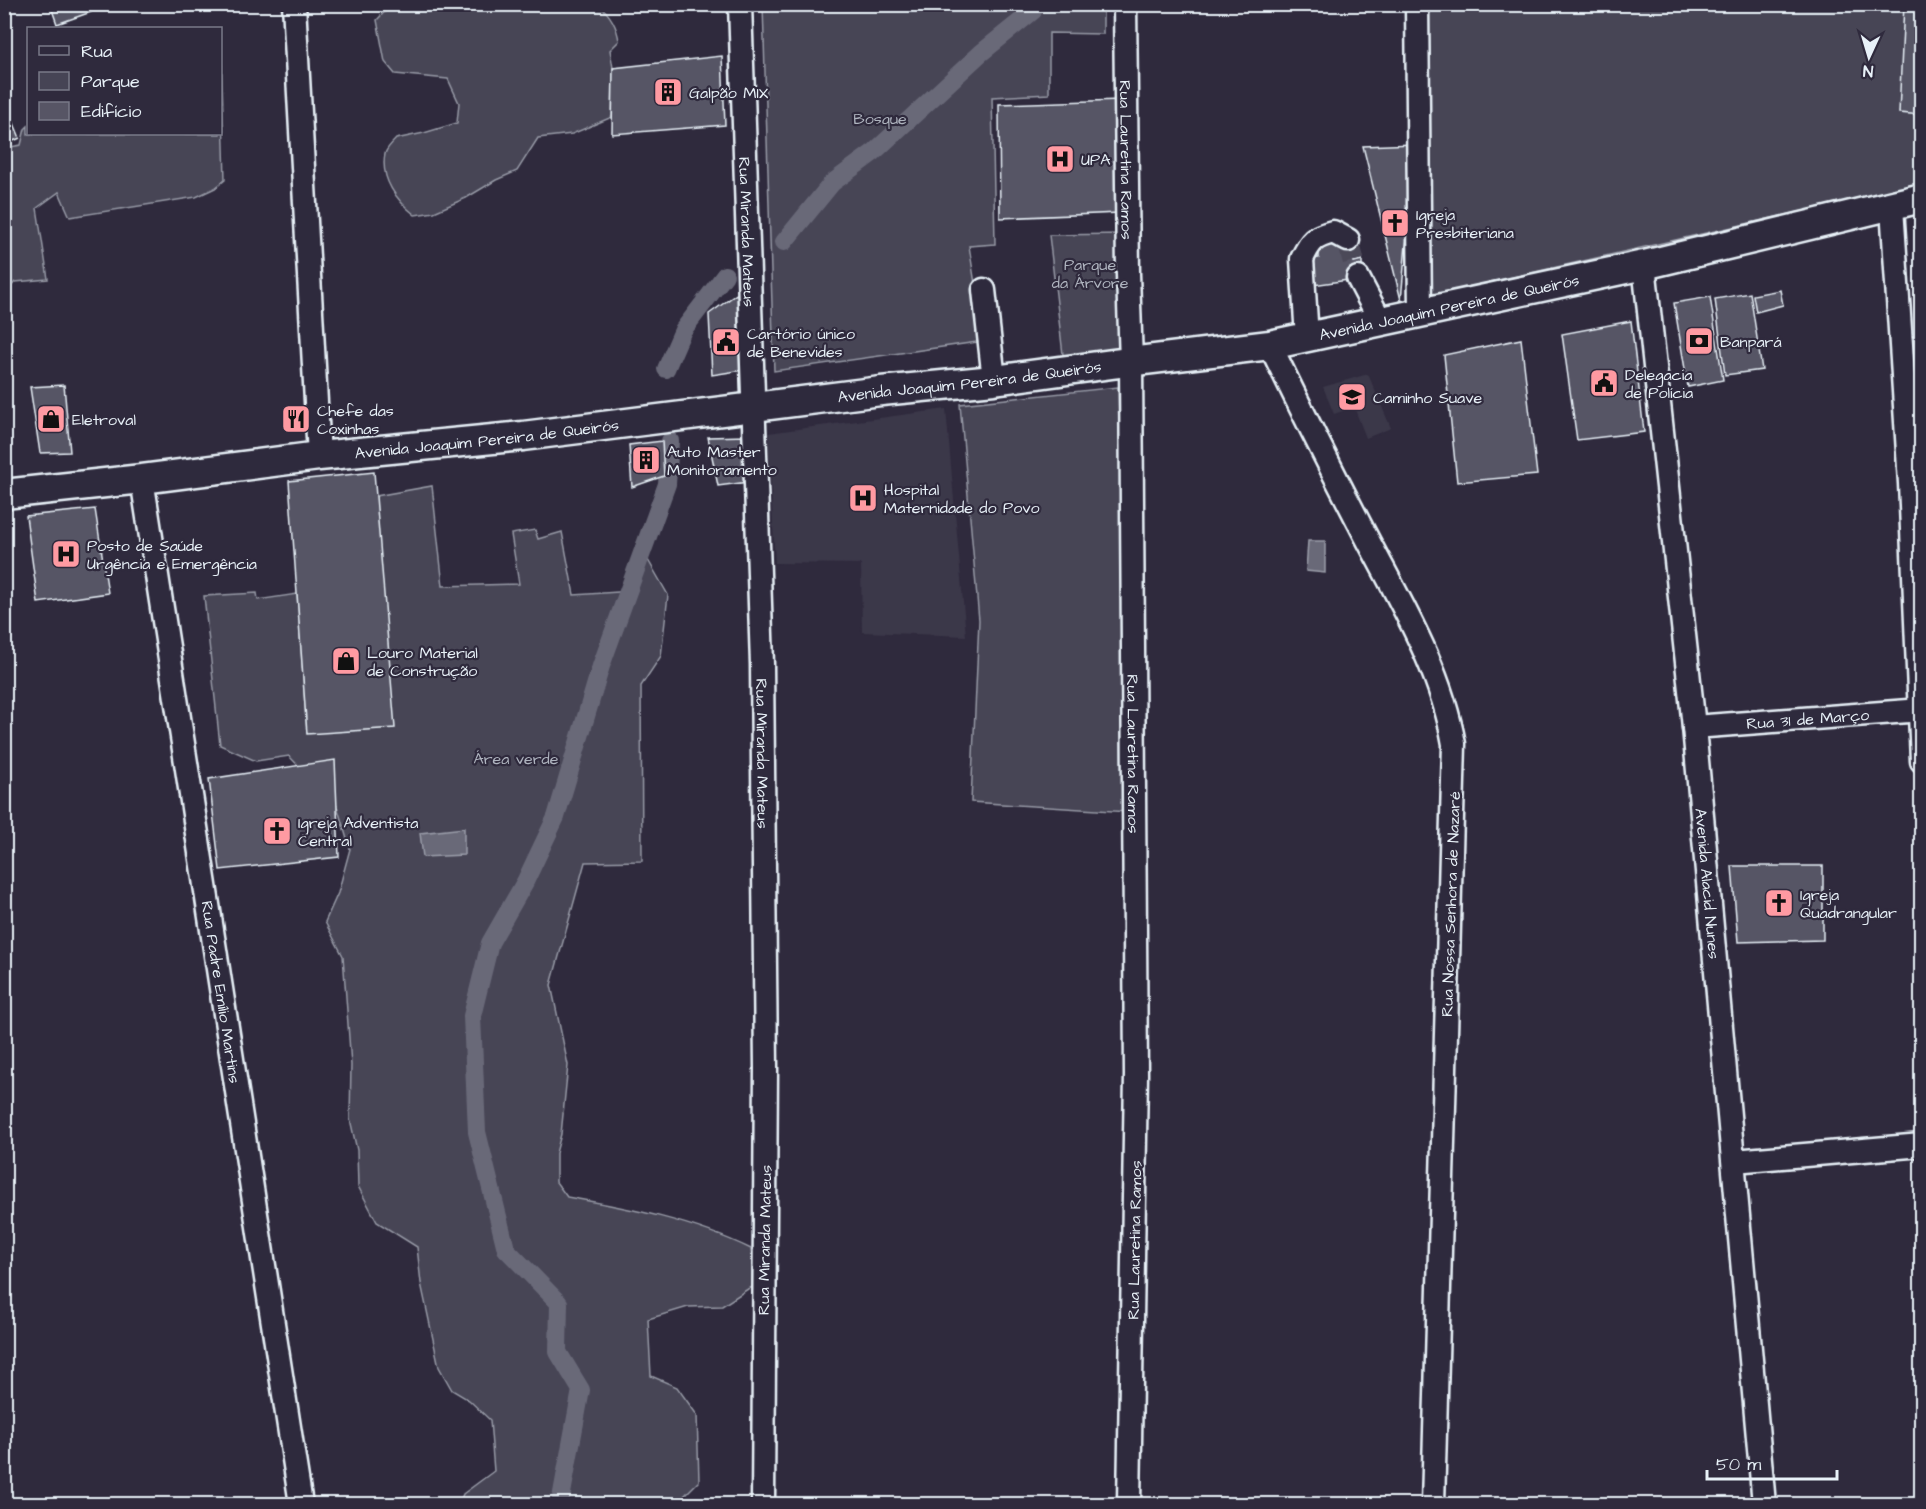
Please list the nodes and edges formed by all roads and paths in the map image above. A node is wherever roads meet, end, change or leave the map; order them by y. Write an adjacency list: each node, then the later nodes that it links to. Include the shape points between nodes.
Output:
1 (294, 4): 18 (street)
2 (740, 4): 17 (street, Rua Miranda Mateus)
3 (1125, 4): 15 (street, Rua Lauretina Ramos)
4 (1417, 4): 11 (street)
5 (1922, 198): 6 (main road, Avenida Joaquim Pereira de Queirós)
6 (1892, 207): 8 (main road, Avenida Joaquim Pereira de Queirós); 21 (street)
7 (1348, 240): 13 (street, via 1333,232 1317,236 1302,259)
8 (1644, 265): 11 (main road, Avenida Joaquim Pereira de Queirós); 22 (street, Avenida Alacid Nunes)
9 (1358, 278): 12 (street)
10 (984, 290): 16 (street)
11 (1420, 314): 12 (main road, Avenida Joaquim Pereira de Queirós)
12 (1381, 322): 13 (main road, Avenida Joaquim Pereira de Queirós)
13 (1307, 338): 14 (main road, Avenida Joaquim Pereira de Queirós)
14 (1270, 345): 15 (main road, Avenida Joaquim Pereira de Queirós); 29 (street, Rua Nossa Senhora de Nazaré, via 1428,655 1450,719 1454,744)
15 (1131, 363): 16 (main road, Avenida Joaquim Pereira de Queirós); 28 (street, Rua Lauretina Ramos, via 1136,1075)
16 (994, 380): 17 (main road, Avenida Joaquim Pereira de Queirós)
17 (754, 406): 18 (main road, Avenida Joaquim Pereira de Queirós); 27 (street, Rua Miranda Mateus, via 762,664 766,1068)
18 (319, 456): 19 (main road, Avenida Joaquim Pereira de Queirós)
19 (142, 480): 20 (main road, Avenida Joaquim Pereira de Queirós); 26 (street, Rua Padre Emílio Martins)
20 (4, 494)
21 (1920, 710): 22 (street, Rua 31 de Março); 23 (street)
22 (1694, 727): 25 (street, Avenida Alacid Nunes)
23 (1922, 761)
24 (1922, 1145): 25 (street)
25 (1734, 1161): 30 (street, Avenida Alacid Nunes)
26 (301, 1504)
27 (763, 1504)
28 (1130, 1504)
29 (1433, 1504)
30 (1764, 1504)

